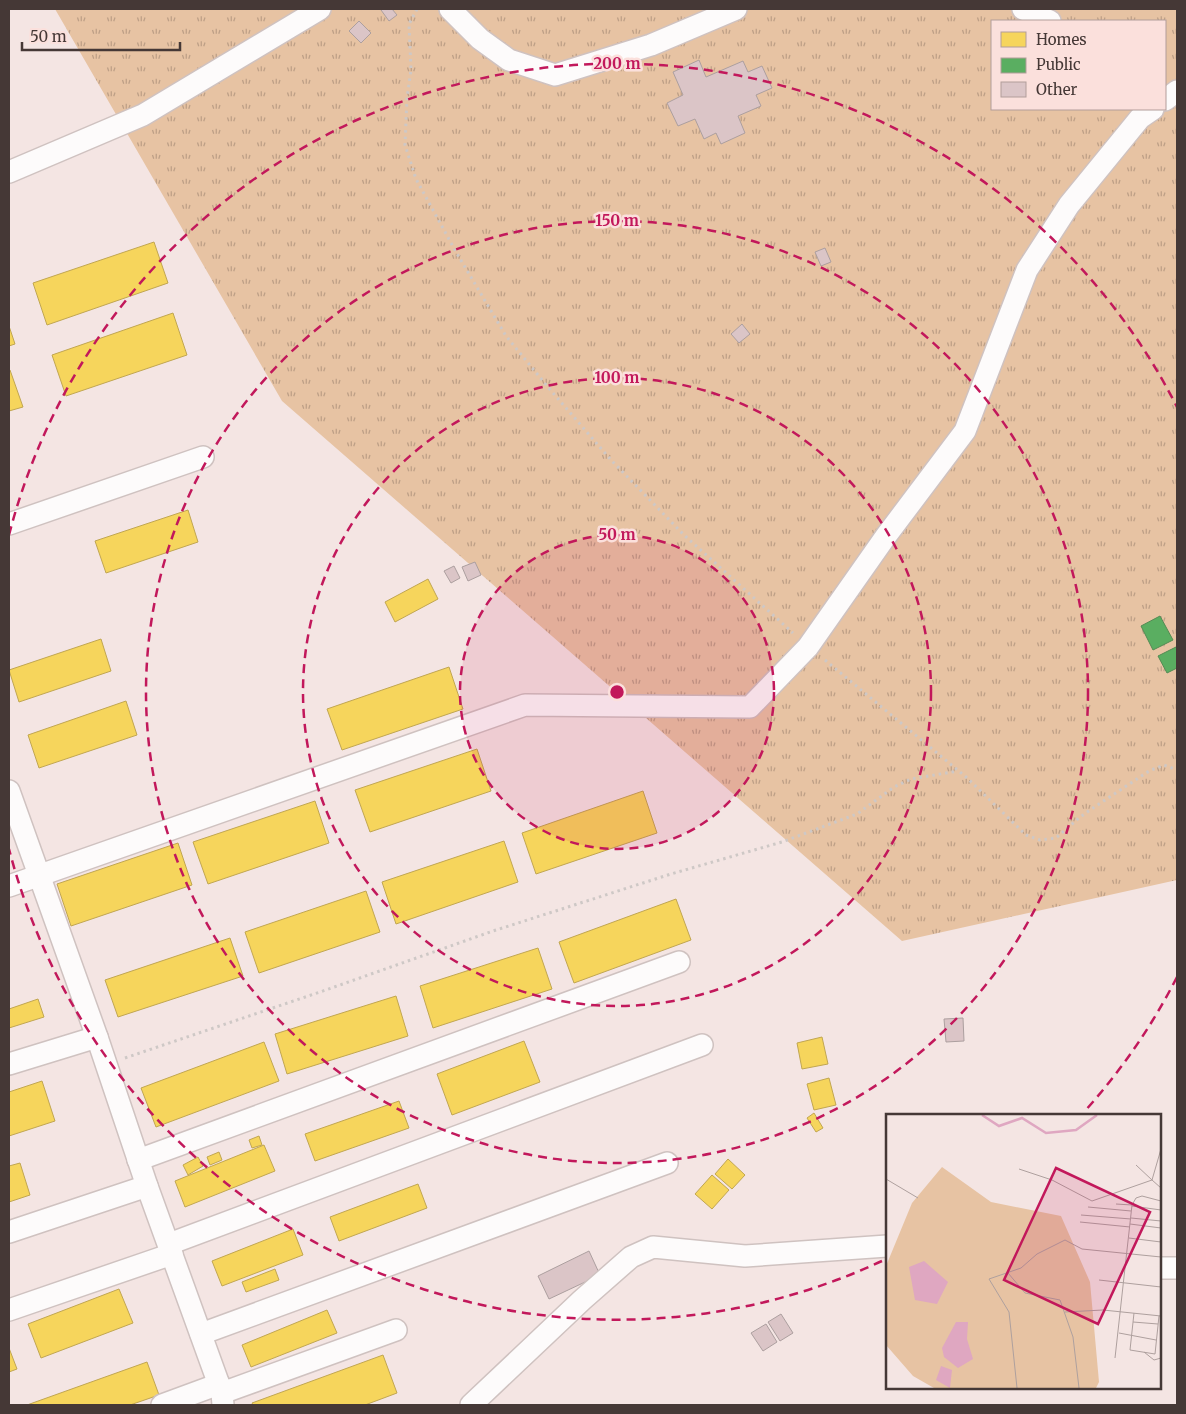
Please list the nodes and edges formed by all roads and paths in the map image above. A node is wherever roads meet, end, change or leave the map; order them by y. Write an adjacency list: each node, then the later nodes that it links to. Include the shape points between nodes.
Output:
1 (320, 9): 11 (street, via 143,115)
2 (417, 9): 14 (path, via 409,24 411,70 405,145 416,179 506,336 611,460 684,535)
3 (450, 9): 4 (street, via 480,39 509,60 555,75 651,45)
4 (736, 9)
5 (1023, 9): 6 (street)
6 (1048, 20)
7 (1166, 80): 8 (street)
8 (1177, 89): 9 (street)
9 (1166, 99)
10 (1152, 110): 14 (street, via 1140,118 1069,205 1027,270 965,431)
11 (9, 172)
12 (203, 457): 13 (street)
13 (9, 524)
14 (808, 647): 16 (path); 18 (street, via 750,707 525,705)
15 (1177, 770): 16 (path, via 1164,765 1149,771 1080,817 1056,838 1040,840 1026,835)
16 (959, 771): 24 (path, via 912,779 894,787 857,814 782,842 493,931)
17 (9, 791): 18 (street)
18 (40, 875): 19 (street); 21 (street)
19 (9, 886)
20 (679, 962): 25 (street)
21 (97, 1037): 23 (street); 24 (street)
22 (702, 1045): 30 (street)
23 (9, 1064)
24 (106, 1064): 25 (street)
25 (138, 1160): 27 (street)
26 (667, 1162): 35 (street)
27 (148, 1186): 28 (street); 30 (street)
28 (9, 1232)
29 (886, 1246): 38 (street, via 745,1256 653,1247 631,1257)
30 (170, 1249): 33 (street); 35 (street)
31 (1161, 1268): 32 (street)
32 (1177, 1268)
33 (9, 1310)
34 (396, 1330): 36 (street)
35 (201, 1334): 36 (street)
36 (222, 1394): 37 (street)
37 (162, 1405)
38 (472, 1405)

